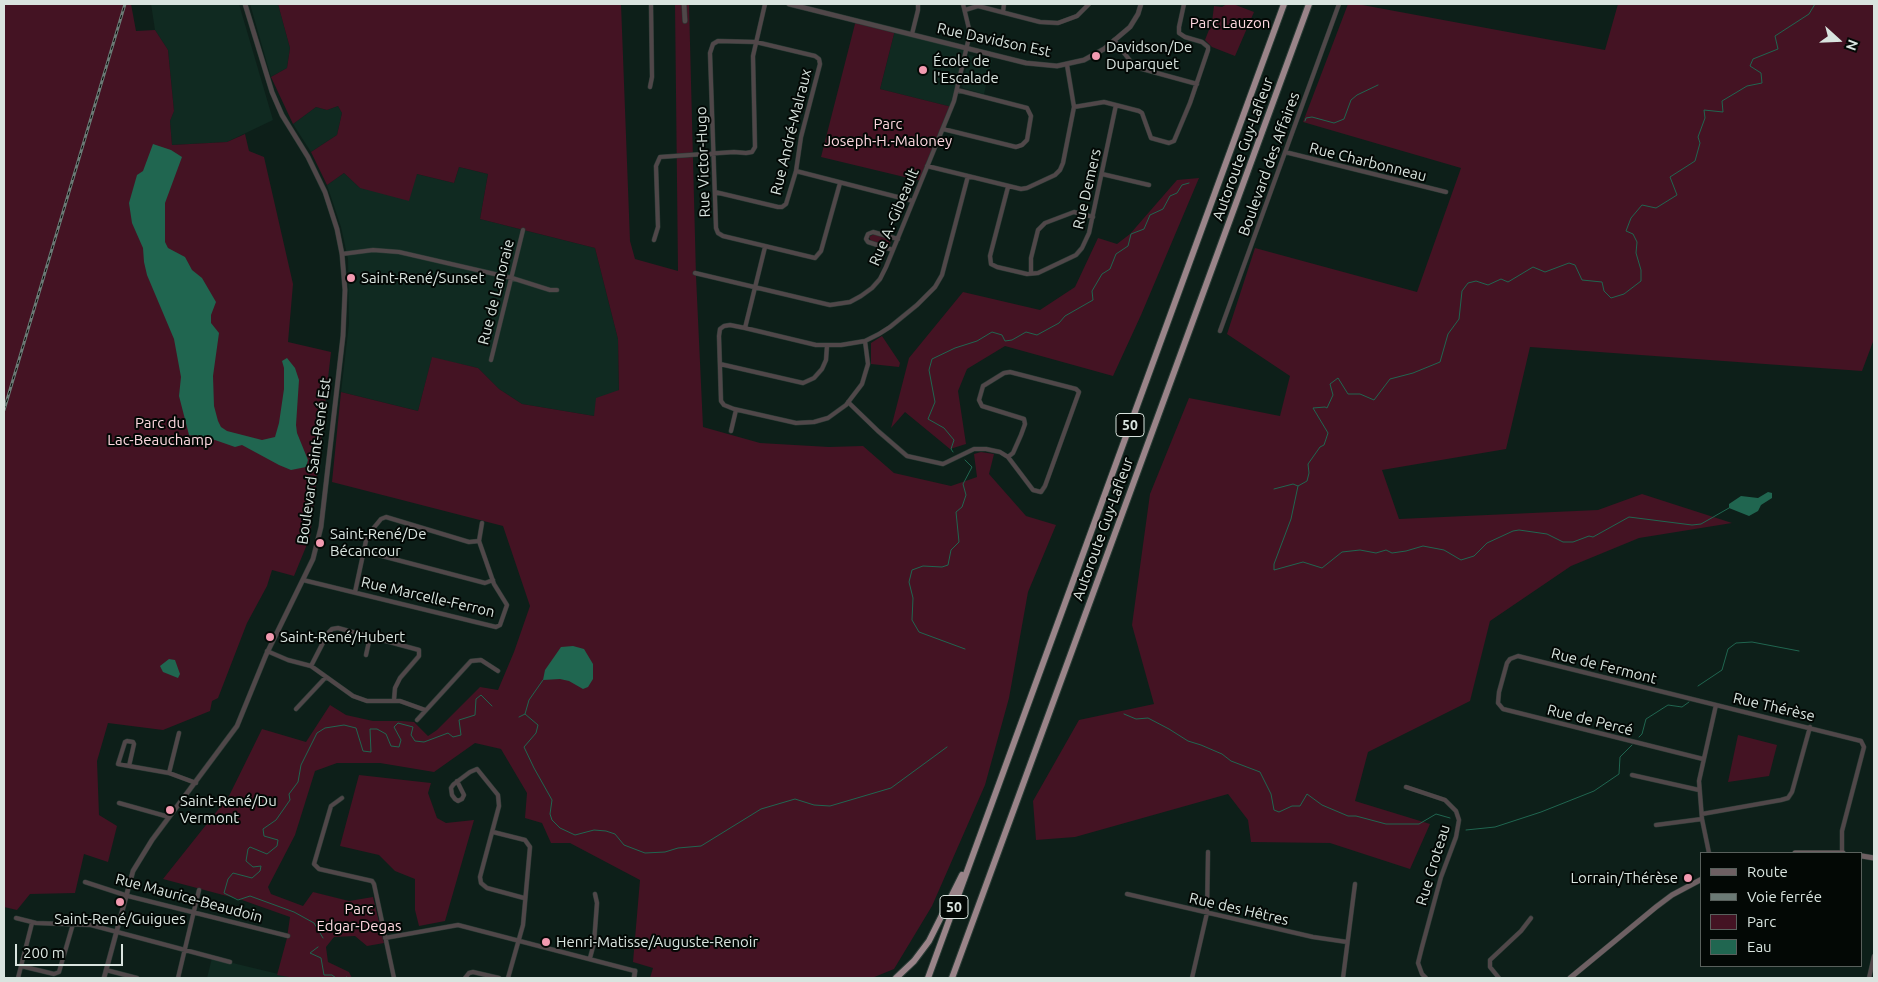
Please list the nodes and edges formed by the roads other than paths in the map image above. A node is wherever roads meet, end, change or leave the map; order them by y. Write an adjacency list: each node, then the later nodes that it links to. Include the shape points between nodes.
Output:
1 (245, 4): 47 (street, Boulevard Saint-René Est, via 272,92 325,192)
2 (650, 4): 24 (street)
3 (684, 4): 17 (street)
4 (765, 4): 20 (street)
5 (789, 4): 18 (street, Rue Davidson Est)
6 (918, 4): 18 (street)
7 (963, 4): 15 (street, Rue A.-Gibeault)
8 (1004, 4): 16 (street)
9 (1089, 4): 16 (street, via 1077,16 1058,23)
10 (1141, 4): 19 (street, Rue Davidson Est, via 1134,22)
11 (1184, 4): 23 (street, via 1179,32 1202,42 1208,50)
12 (1284, 4): 97 (highway, Autoroute Guy-Lafleur / 50)
13 (1311, 4): 138 (highway, Autoroute Guy-Lafleur / 50)
14 (1339, 4): 29 (street, Boulevard des Affaires)
15 (965, 10): 16 (street, via 978,6); 21 (street, Rue A.-Gibeault, via 970,30)
16 (1002, 12)
17 (684, 21)
18 (912, 34): 21 (street, Rue Davidson Est)
19 (1114, 40): 22 (street, Rue Davidson Est, via 1094,55); 23 (street, via 1135,67)
20 (756, 42): 30 (street, via 753,60 755,147 749,153); 30 (street, Rue Victor-Hugo, via 718,41 711,46); 32 (street, Rue André-Malraux, via 814,56 820,62)
21 (967, 48): 22 (street, Rue Davidson Est, via 1034,64); 25 (street, Rue A.-Gibeault)
22 (1067, 65): 27 (street)
23 (1197, 84): 26 (street, via 1174,141 1169,143 1151,138 1139,110)
24 (650, 87)
25 (957, 90): 28 (street, Rue A.-Gibeault); 28 (street, via 1027,108 1031,116 1027,140 1016,147)
26 (1116, 105): 27 (street, via 1101,102); 33 (street, Rue Demers)
27 (1074, 107): 37 (street, via 1063,164 1058,173 1027,188)
28 (943, 129): 31 (street, Rue A.-Gibeault)
29 (1285, 152): 39 (street, Rue Charbonneau); 54 (street, Boulevard des Affaires)
30 (714, 153): 38 (street, Rue Victor-Hugo); 44 (street, via 663,155 657,159 658,227)
31 (927, 166): 34 (street); 40 (street, Rue A.-Gibeault)
32 (796, 171): 35 (street); 38 (street, Rue André-Malraux, via 789,200 782,207)
33 (1102, 174): 36 (street); 41 (street, Rue Demers)
34 (968, 176): 37 (street); 55 (street, via 944,270 937,284 896,322)
35 (840, 183): 40 (street); 45 (street, Rue Victor-Hugo, via 819,256 811,258)
36 (1149, 185)
37 (1008, 187): 49 (street, via 990,261 997,267)
38 (715, 192): 45 (street, Rue Victor-Hugo, via 719,234)
39 (1446, 192)
40 (913, 201): 43 (street, Rue A.-Gibeault)
41 (1093, 217): 49 (street, Rue Demers, via 1086,241 1076,254); 49 (street, via 1074,212 1045,223 1038,230 1031,258)
42 (523, 230): 50 (street, Rue de Lanoraie)
43 (898, 239): 46 (street, Rue A.-Gibeault); 46 (street, via 873,232 868,234 868,242)
44 (654, 240)
45 (765, 247): 51 (street)
46 (893, 250): 51 (street, Rue A.-Gibeault, via 876,283 850,302 824,304)
47 (342, 254): 50 (street, via 373,250 399,252); 66 (street, Boulevard Saint-René Est, via 345,290 343,336 324,510 317,546)
48 (695, 273): 51 (street, Rue A.-Gibeault)
49 (1032, 274)
50 (512, 278): 52 (street); 57 (street, Rue de Lanoraie)
51 (755, 288): 53 (street)
52 (557, 290)
53 (745, 328): 56 (street); 58 (street, via 726,325 720,329)
54 (1220, 331)
55 (865, 341): 56 (street); 59 (street, via 867,372)
56 (827, 346): 58 (street, via 822,370 803,383)
57 (491, 360)
58 (720, 364): 60 (street, via 721,401)
59 (848, 402): 60 (street, via 828,418 806,424); 62 (street, via 907,456 943,464 974,449 986,449)
60 (736, 410): 61 (street)
61 (731, 431)
62 (1008, 457): 62 (street, via 1033,490 1042,492 1079,392 1010,372 983,386 979,400 982,406 1024,419 1021,436)
63 (482, 523): 64 (street, Rue Marcelle-Ferron)
64 (479, 541): 65 (street, via 469,542 386,517 367,536); 67 (street, Rue Marcelle-Ferron)
65 (363, 551): 67 (street, via 485,583); 68 (street)
66 (303, 580): 68 (street, Rue Marcelle-Ferron); 70 (street, Boulevard Saint-René Est)
67 (493, 580): 68 (street, Rue Marcelle-Ferron, via 507,605 500,625 496,627)
68 (355, 592)
69 (370, 637): 71 (street); 72 (street, via 332,629); 76 (street, via 420,652 400,678)
70 (267, 652): 72 (street); 88 (street, Boulevard Saint-René Est, via 237,726)
71 (366, 655)
72 (311, 666): 74 (street)
73 (498, 671): 79 (street, via 481,660 471,661)
74 (326, 676): 76 (street, via 353,696 367,701); 78 (street)
75 (1502, 681): 77 (street, Rue de Fermont, via 1507,663 1518,656); 83 (street, Rue de Percé, via 1498,703 1503,709)
76 (394, 700): 79 (street)
77 (1716, 705): 81 (street, Rue Thérèse); 83 (street, Rue Thérèse)
78 (296, 709)
79 (425, 710): 80 (street)
80 (416, 720)
81 (1810, 727): 94 (street, via 1788,798); 100 (street, Rue Thérèse, via 1858,739 1864,747 1842,831)
82 (179, 733): 85 (street)
83 (1703, 759): 90 (street, Rue Thérèse)
84 (129, 766): 84 (street, via 118,764 127,741 134,744); 85 (street)
85 (169, 773): 88 (street)
86 (1632, 775): 90 (street)
87 (457, 781): 87 (street, via 451,788 458,801 464,795); 96 (street, via 477,769 498,795)
88 (196, 783): 93 (street, Boulevard Saint-René Est)
89 (1406, 788): 141 (street, Rue Croteau, via 1445,800 1456,811 1458,820 1456,837 1441,877 1418,963)
90 (1699, 790): 94 (street, Rue Thérèse)
91 (342, 798): 117 (street, via 331,806 314,864 319,869 372,881)
92 (119, 803): 93 (street)
93 (169, 817): 105 (street, Boulevard Saint-René Est, via 133,870)
94 (1702, 817): 95 (street); 99 (street, Rue Thérèse)
95 (1656, 825)
96 (493, 832): 108 (street, via 522,839 529,844); 108 (street, via 481,883 487,888)
97 (980, 835): 136 (highway, via 931,938); 137 (highway, Autoroute Guy-Lafleur / 50)
98 (1208, 852): 110 (street)
99 (1709, 852)
100 (1842, 852)
101 (1700, 880): 143 (main road, via 1656,907)
102 (85, 882): 105 (street, Rue Maurice-Beaudoin)
103 (1354, 884): 119 (street)
104 (199, 890): 109 (street)
105 (126, 894): 109 (street, Rue Maurice-Beaudoin); 115 (street, Boulevard Saint-René Est)
106 (595, 894): 122 (street, via 594,943)
107 (1127, 894): 110 (street, Rue des Hêtres)
108 (524, 898): 118 (street)
109 (194, 913): 116 (street, Rue Maurice-Beaudoin); 120 (street)
110 (1207, 913): 119 (street, Rue des Hêtres); 139 (street)
111 (16, 918): 113 (street)
112 (1531, 918): 142 (street, via 1522,931 1490,960 1490,967)
113 (32, 923): 114 (street); 124 (street)
114 (73, 924): 115 (street); 124 (street, via 59,972 54,974)
115 (116, 932): 120 (street); 125 (street, Boulevard Saint-René Est)
116 (288, 936)
117 (385, 938): 118 (street, via 458,925); 131 (street)
118 (519, 940): 122 (street); 134 (street)
119 (1348, 942): 140 (street)
120 (184, 950): 123 (street); 130 (street)
121 (1874, 956): 144 (street)
122 (590, 958): 126 (street)
123 (230, 962)
124 (21, 966): 127 (street)
125 (106, 970): 128 (street, Boulevard Saint-René Est); 129 (street)
126 (635, 970): 135 (street)
127 (18, 978)
128 (104, 978)
129 (137, 978)
130 (178, 978)
131 (394, 978)
132 (465, 978): 133 (street, via 473,972)
133 (499, 978)
134 (508, 978)
135 (634, 978)
136 (896, 978)
137 (928, 978)
138 (952, 978)
139 (1192, 978)
140 (1343, 978)
141 (1426, 978)
142 (1499, 978)
143 (1570, 978)
144 (1869, 978)

